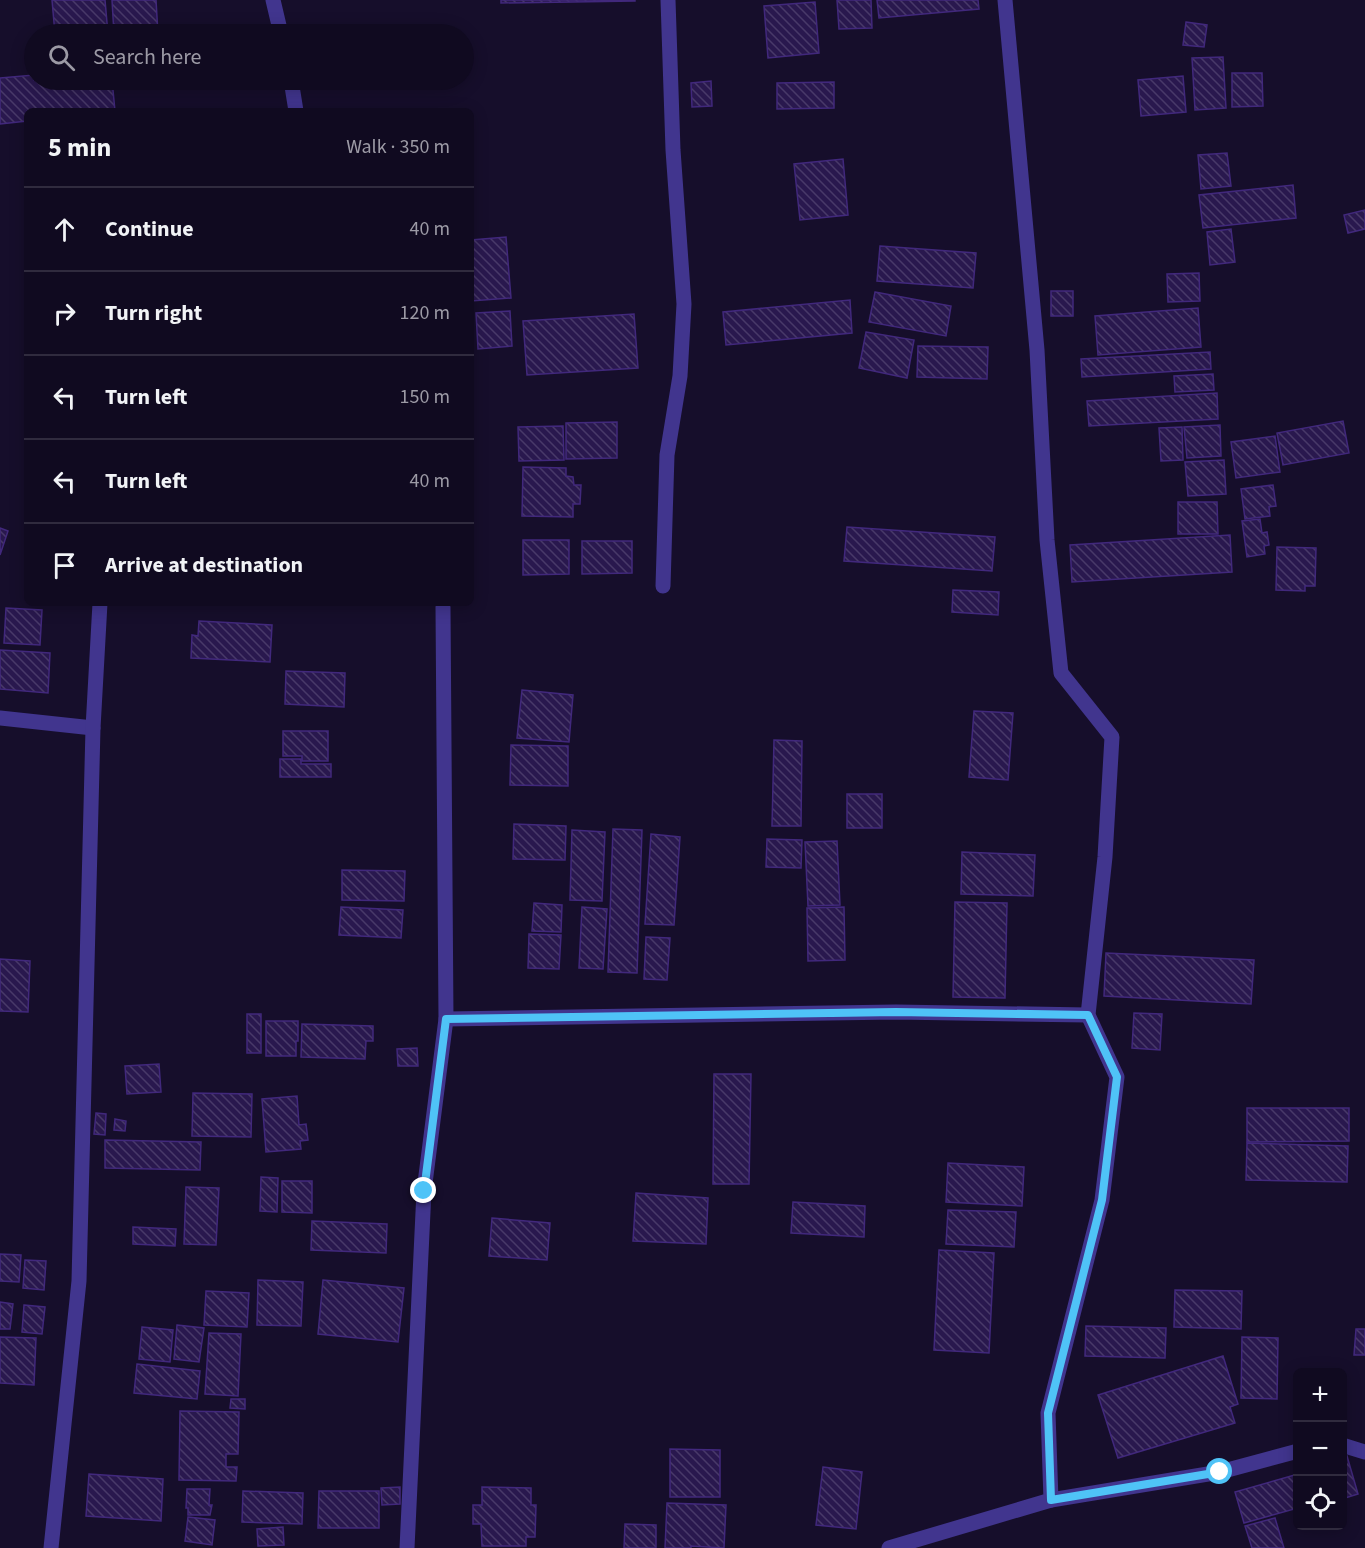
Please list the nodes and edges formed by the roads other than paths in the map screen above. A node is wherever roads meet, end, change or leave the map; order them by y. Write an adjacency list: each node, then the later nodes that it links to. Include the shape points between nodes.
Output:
1 (273, 0): 4 (street)
2 (668, 0): 7 (street, via 684,304 680,376 667,455)
3 (1005, 0): 12 (street, via 1061,673 1112,737 1105,857)
4 (279, 24)
5 (293, 90): 6 (street)
6 (296, 108)
7 (663, 586)
8 (100, 606): 11 (street)
9 (443, 607): 13 (street)
10 (0, 718): 11 (street)
11 (93, 728): 18 (street, via 79,1281)
12 (1088, 1015): 13 (street, via 896,1012); 17 (street, via 1117,1077 1102,1200 1048,1413)
13 (446, 1019): 19 (street, via 424,1191)
14 (1347, 1447): 16 (street)
15 (1293, 1452): 17 (street, via 1220,1472)
16 (1365, 1452)
17 (1051, 1500): 20 (street)
18 (51, 1548)
19 (407, 1548)
20 (889, 1548)

